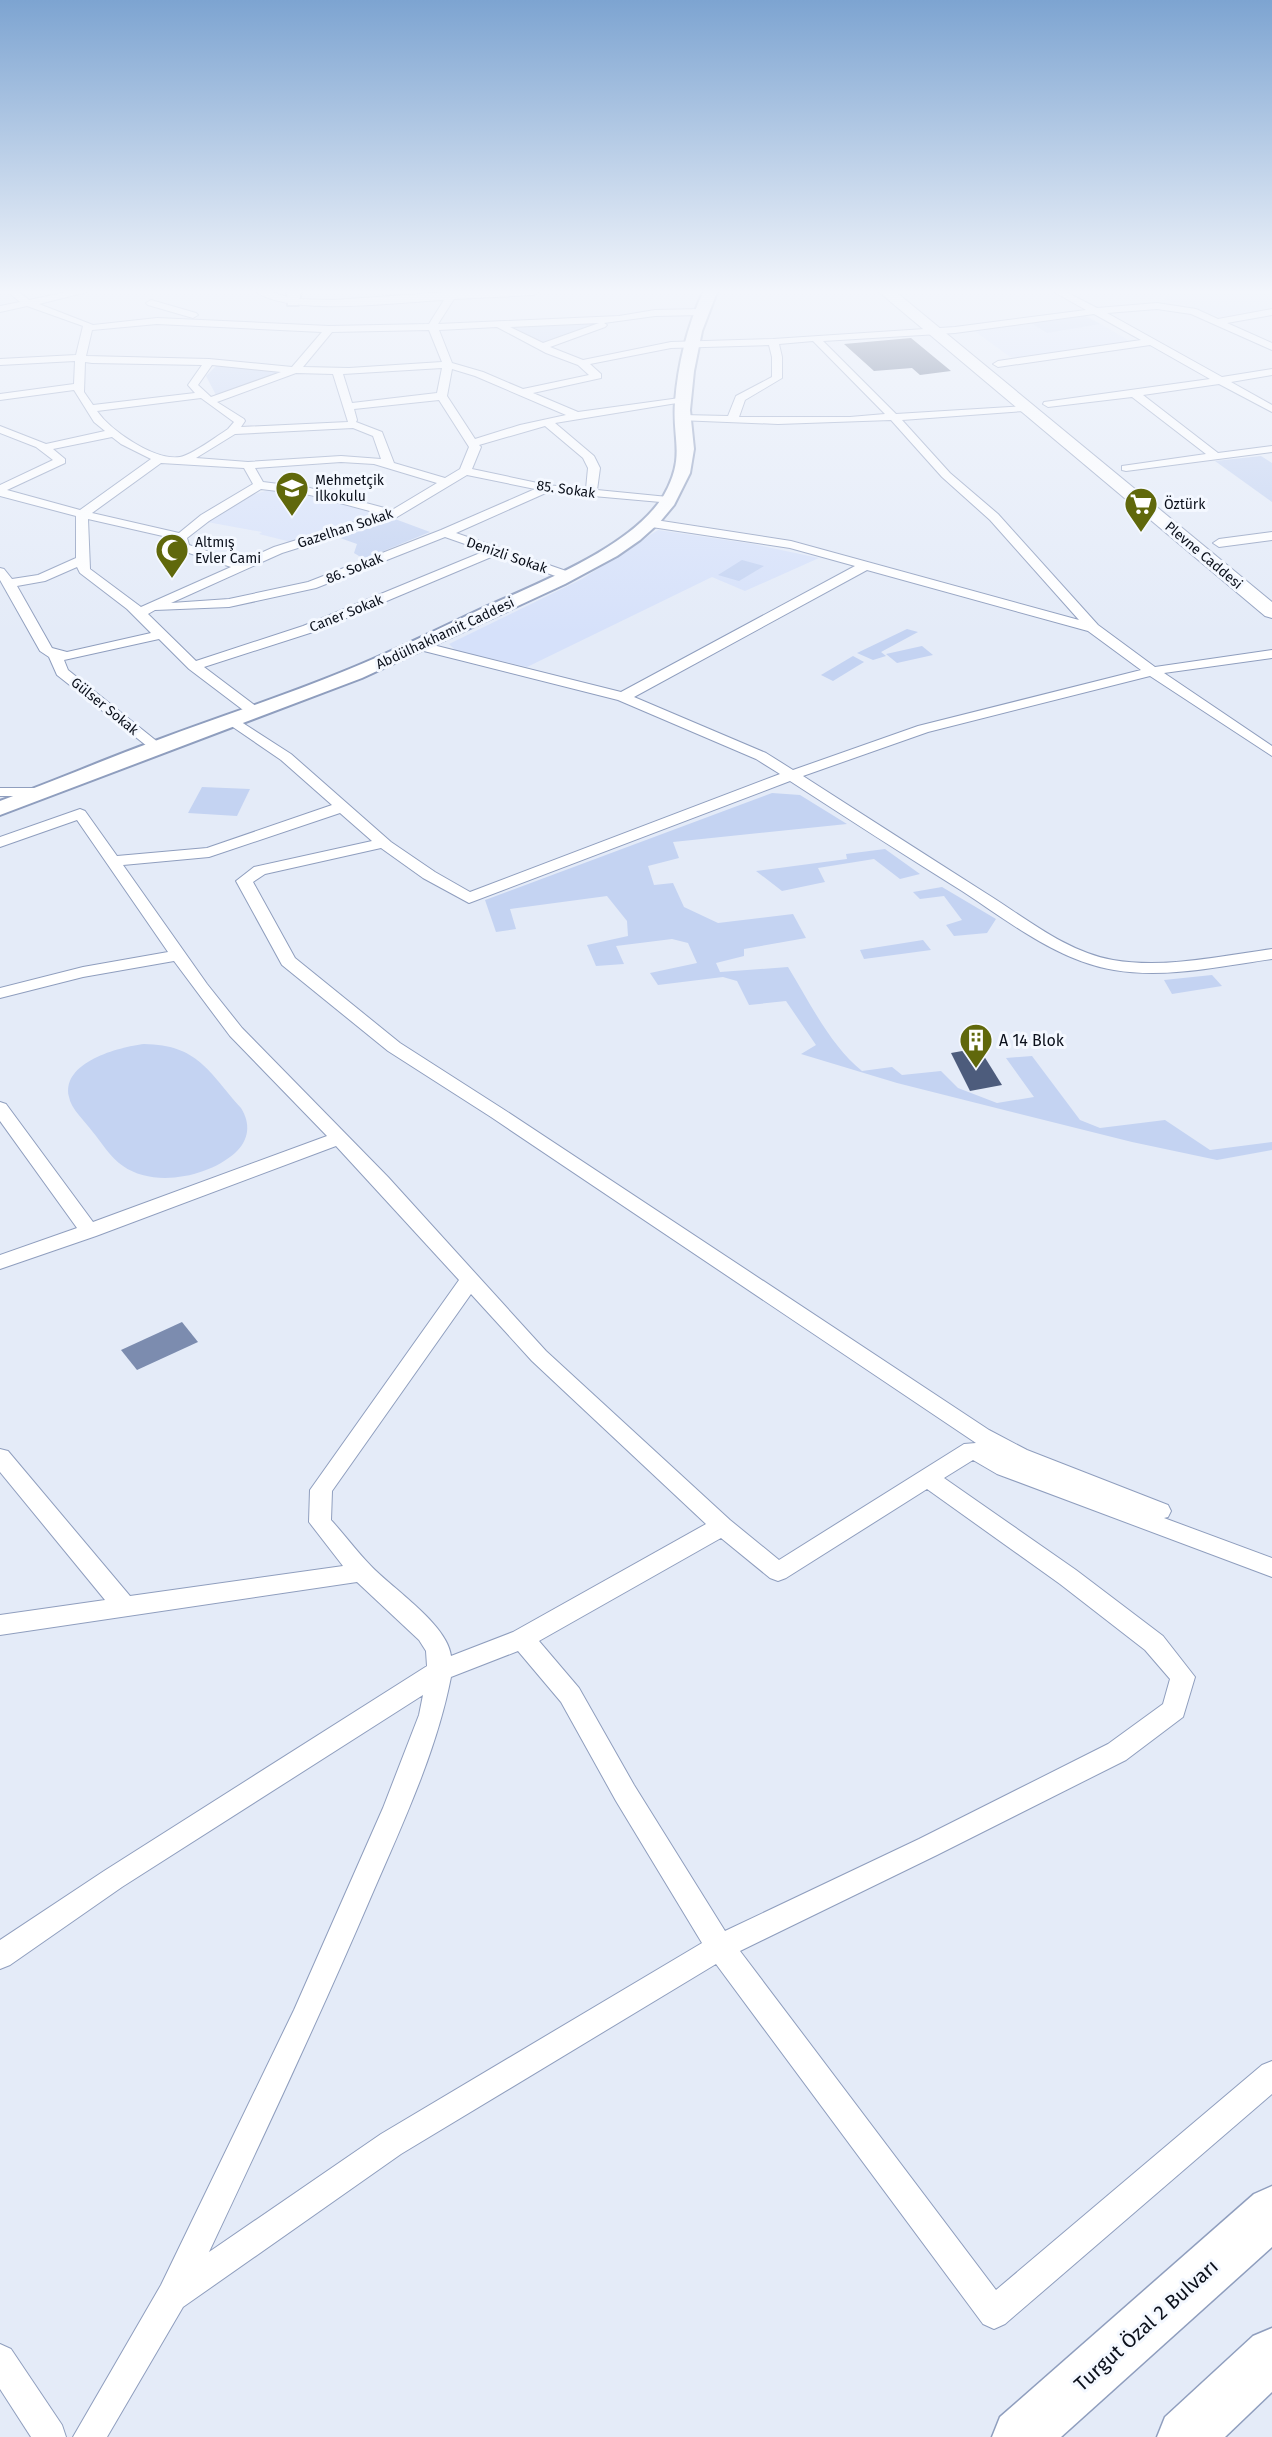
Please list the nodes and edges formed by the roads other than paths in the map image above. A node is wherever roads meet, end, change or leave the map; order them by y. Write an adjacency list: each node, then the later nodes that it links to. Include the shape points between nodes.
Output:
1 (88, 406): 15 (street)
2 (125, 406): 15 (street)
3 (217, 406): 22 (street, via 240,421)
4 (359, 406): 12 (street)
5 (448, 406): 25 (street)
6 (554, 406): 16 (street)
7 (737, 406): 18 (street)
8 (882, 406): 17 (street)
9 (1021, 406): 14 (main road, Plevne Caddesi)
10 (1050, 406): 24 (main road)
11 (1151, 406): 30 (street)
12 (348, 407): 20 (street)
13 (682, 408): 16 (street); 18 (street); 44 (main road, Abdülhakhamit Caddesi, via 686,444 683,468)
14 (1024, 408): 17 (street); 62 (main road, Plevne Caddesi)
15 (90, 409): 23 (street)
16 (578, 416): 19 (street)
17 (894, 418): 18 (street); 63 (street, via 946,475 994,517)
18 (732, 420)
19 (548, 423): 25 (street); 43 (street, via 588,456 594,468)
20 (354, 425): 22 (street); 35 (street, via 378,434)
21 (0, 429): 26 (street)
22 (232, 431): 32 (street)
23 (113, 433): 26 (street); 31 (street)
24 (1092, 440)
25 (473, 443): 37 (street, via 475,447)
26 (43, 448): 42 (street, via 61,461)
27 (1272, 449): 28 (street)
28 (1257, 452): 30 (street); 33 (street)
29 (1109, 454): 36 (main road)
30 (1217, 456): 36 (street)
31 (159, 459): 32 (street); 45 (street)
32 (185, 460): 34 (street)
33 (1272, 460)
34 (248, 465): 35 (street, via 341,459); 40 (street)
35 (389, 465): 38 (street)
36 (1126, 468): 39 (main road)
37 (465, 471): 38 (street, Gazelhan Sokak); 41 (street, 85. Sokak)
38 (446, 482): 46 (street, Gazelhan Sokak)
39 (1144, 482)
40 (259, 485): 46 (street, via 313,490); 51 (street)
41 (547, 488): 43 (street, 85. Sokak); 49 (street, 86. Sokak)
42 (0, 490): 45 (street)
43 (591, 494): 44 (street, 85. Sokak)
44 (668, 501): 47 (main road, Abdülhakhamit Caddesi)
45 (82, 514): 51 (street); 54 (street)
46 (393, 514): 57 (street, Gazelhan Sokak)
47 (649, 523): 56 (street, via 791,545); 59 (main road, Abdülhakhamit Caddesi)
48 (1204, 531): 52 (main road, Plevne Caddesi)
49 (446, 533): 53 (street, Denizli Sokak); 61 (street, 86. Sokak, via 312,585 229,603)
50 (1272, 536): 52 (street)
51 (181, 537): 57 (street, via 184,547)
52 (1219, 543): 55 (main road, Plevne Caddesi)
53 (495, 551): 59 (street, Denizli Sokak); 68 (street, Caner Sokak, via 308,629)
54 (82, 560): 60 (street, via 41,578); 61 (street, via 84,570)
55 (1240, 560)
56 (867, 565): 63 (street); 70 (street)
57 (240, 566): 61 (street, Gazelhan Sokak)
58 (0, 572): 60 (street, Gülser Sokak)
59 (568, 576): 65 (main road, Abdülhakhamit Caddesi)
60 (9, 583): 67 (street, Gülser Sokak, via 47,651)
61 (144, 611): 64 (street)
62 (1272, 612)
63 (1093, 628): 69 (street)
64 (158, 630): 67 (street, via 151,638); 68 (street)
65 (417, 645): 70 (street); 71 (main road, Abdülhakhamit Caddesi)
66 (1272, 654): 69 (street)
67 (55, 656): 73 (street, Gülser Sokak, via 62,672)
68 (195, 666): 71 (street)
69 (1152, 671): 74 (street); 75 (street, via 923,729)
70 (623, 697): 75 (street, via 761,756)
71 (256, 713): 72 (main road, Abdülhakhamit Caddesi)
72 (232, 720): 73 (main road, Abdülhakhamit Caddesi); 78 (street, via 286,757)
73 (157, 747): 77 (main road, Abdülhakhamit Caddesi)
74 (1272, 752)
75 (789, 776): 81 (street, via 469,897); 83 (street, via 1071,951 1113,965 1147,968)
76 (0, 792): 77 (street)
77 (43, 792): 79 (main road, Abdülhakhamit Caddesi)
78 (342, 807): 81 (street); 82 (street, via 209,852)
79 (0, 808)
80 (0, 842): 82 (street, via 80,814)
81 (384, 843): 94 (street, via 260,870 244,881 288,961 394,1047 989,1441 1018,1456)
82 (112, 861): 84 (street)
83 (1272, 954)
84 (179, 955): 85 (street, via 83,972); 87 (street, via 236,1032)
85 (0, 993)
86 (0, 1108): 88 (street)
87 (339, 1138): 88 (street); 90 (street)
88 (88, 1231): 89 (street)
89 (0, 1262)
90 (470, 1280): 93 (street, via 539,1356); 96 (street, via 321,1490 320,1522)
91 (0, 1456): 97 (street)
92 (927, 1478): 93 (street, via 777,1572); 95 (street, via 972,1450 1005,1468); 101 (street, via 1154,1642 1183,1677 1174,1710 1117,1752)
93 (723, 1526): 99 (street)
94 (1272, 1553)
95 (1272, 1568)
96 (362, 1572): 97 (street); 100 (street, via 427,1633 438,1649)
97 (124, 1606): 98 (street)
98 (0, 1624)
99 (522, 1639): 100 (street); 101 (street, via 570,1695)
100 (440, 1671): 102 (street, via 113,1879); 105 (street, via 431,1715 396,1808 304,2019)
101 (720, 1947): 103 (street, via 994,2313); 105 (street, via 391,2144)
102 (0, 1956)
103 (1272, 2075)
104 (1272, 2212): 110 (highway, Turgut Özal 2 Bulvarı)
105 (172, 2296): 109 (street)
106 (1272, 2355): 111 (highway)
107 (0, 2360): 108 (street)
108 (50, 2437)
109 (89, 2437)
110 (1020, 2437)
111 (1185, 2437)

